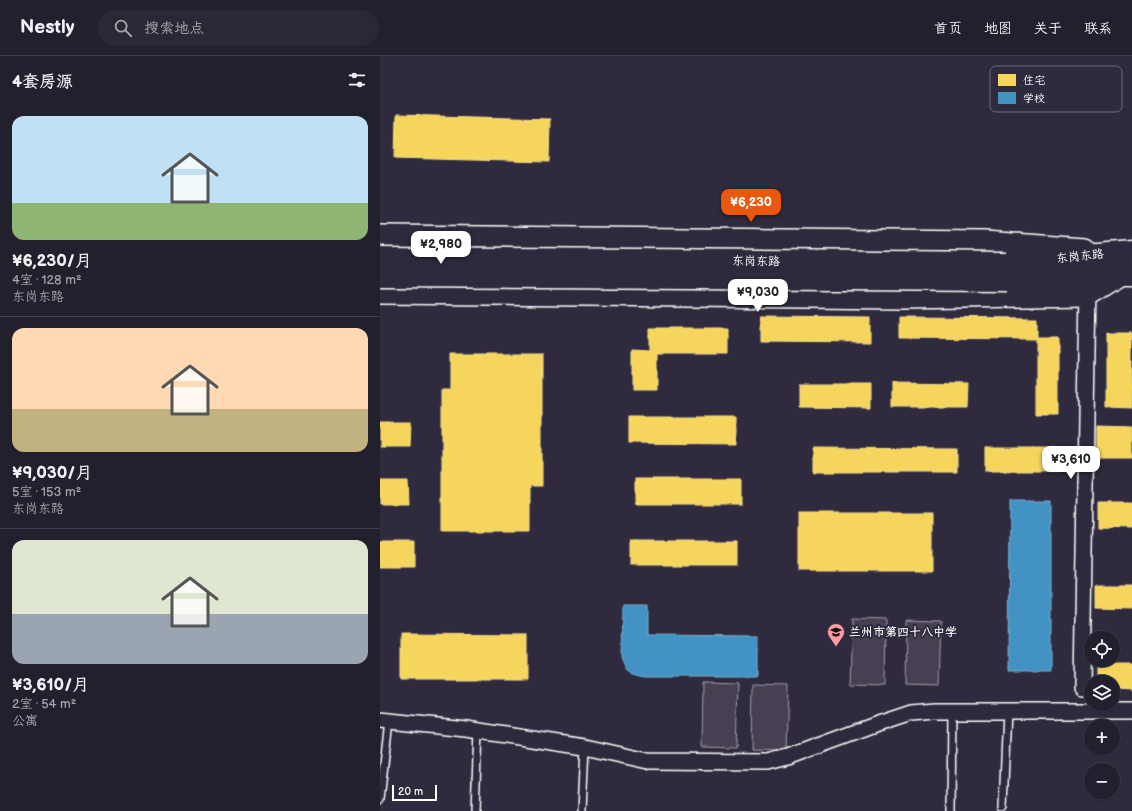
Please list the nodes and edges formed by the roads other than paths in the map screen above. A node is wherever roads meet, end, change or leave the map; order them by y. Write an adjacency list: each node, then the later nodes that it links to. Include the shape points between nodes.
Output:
1 (380, 236): 2 (street)
2 (456, 237): 3 (street, via 984,242); 10 (street)
3 (1126, 252): 5 (main road, 东岗东路)
4 (380, 258): 5 (main road, 东岗东路, bridge)
5 (1006, 272): 7 (main road, 东岗东路, bridge); 8 (main road, 东岗东路)
6 (1127, 274): 8 (main road, 东岗东路)
7 (380, 276)
8 (1088, 285): 10 (street, via 903,298); 11 (street)
9 (380, 293): 10 (street)
10 (454, 294)
11 (1082, 687)
12 (952, 711): 13 (street); 17 (street, via 911,714 768,762 648,761); 22 (lane)
13 (1007, 711): 14 (street); 19 (lane)
14 (1132, 711)
15 (384, 720): 16 (street); 18 (lane)
16 (478, 731): 17 (street); 20 (lane)
17 (585, 747): 21 (lane)
18 (380, 799)
19 (1003, 808)
20 (475, 811)
21 (582, 811)
22 (952, 811)

